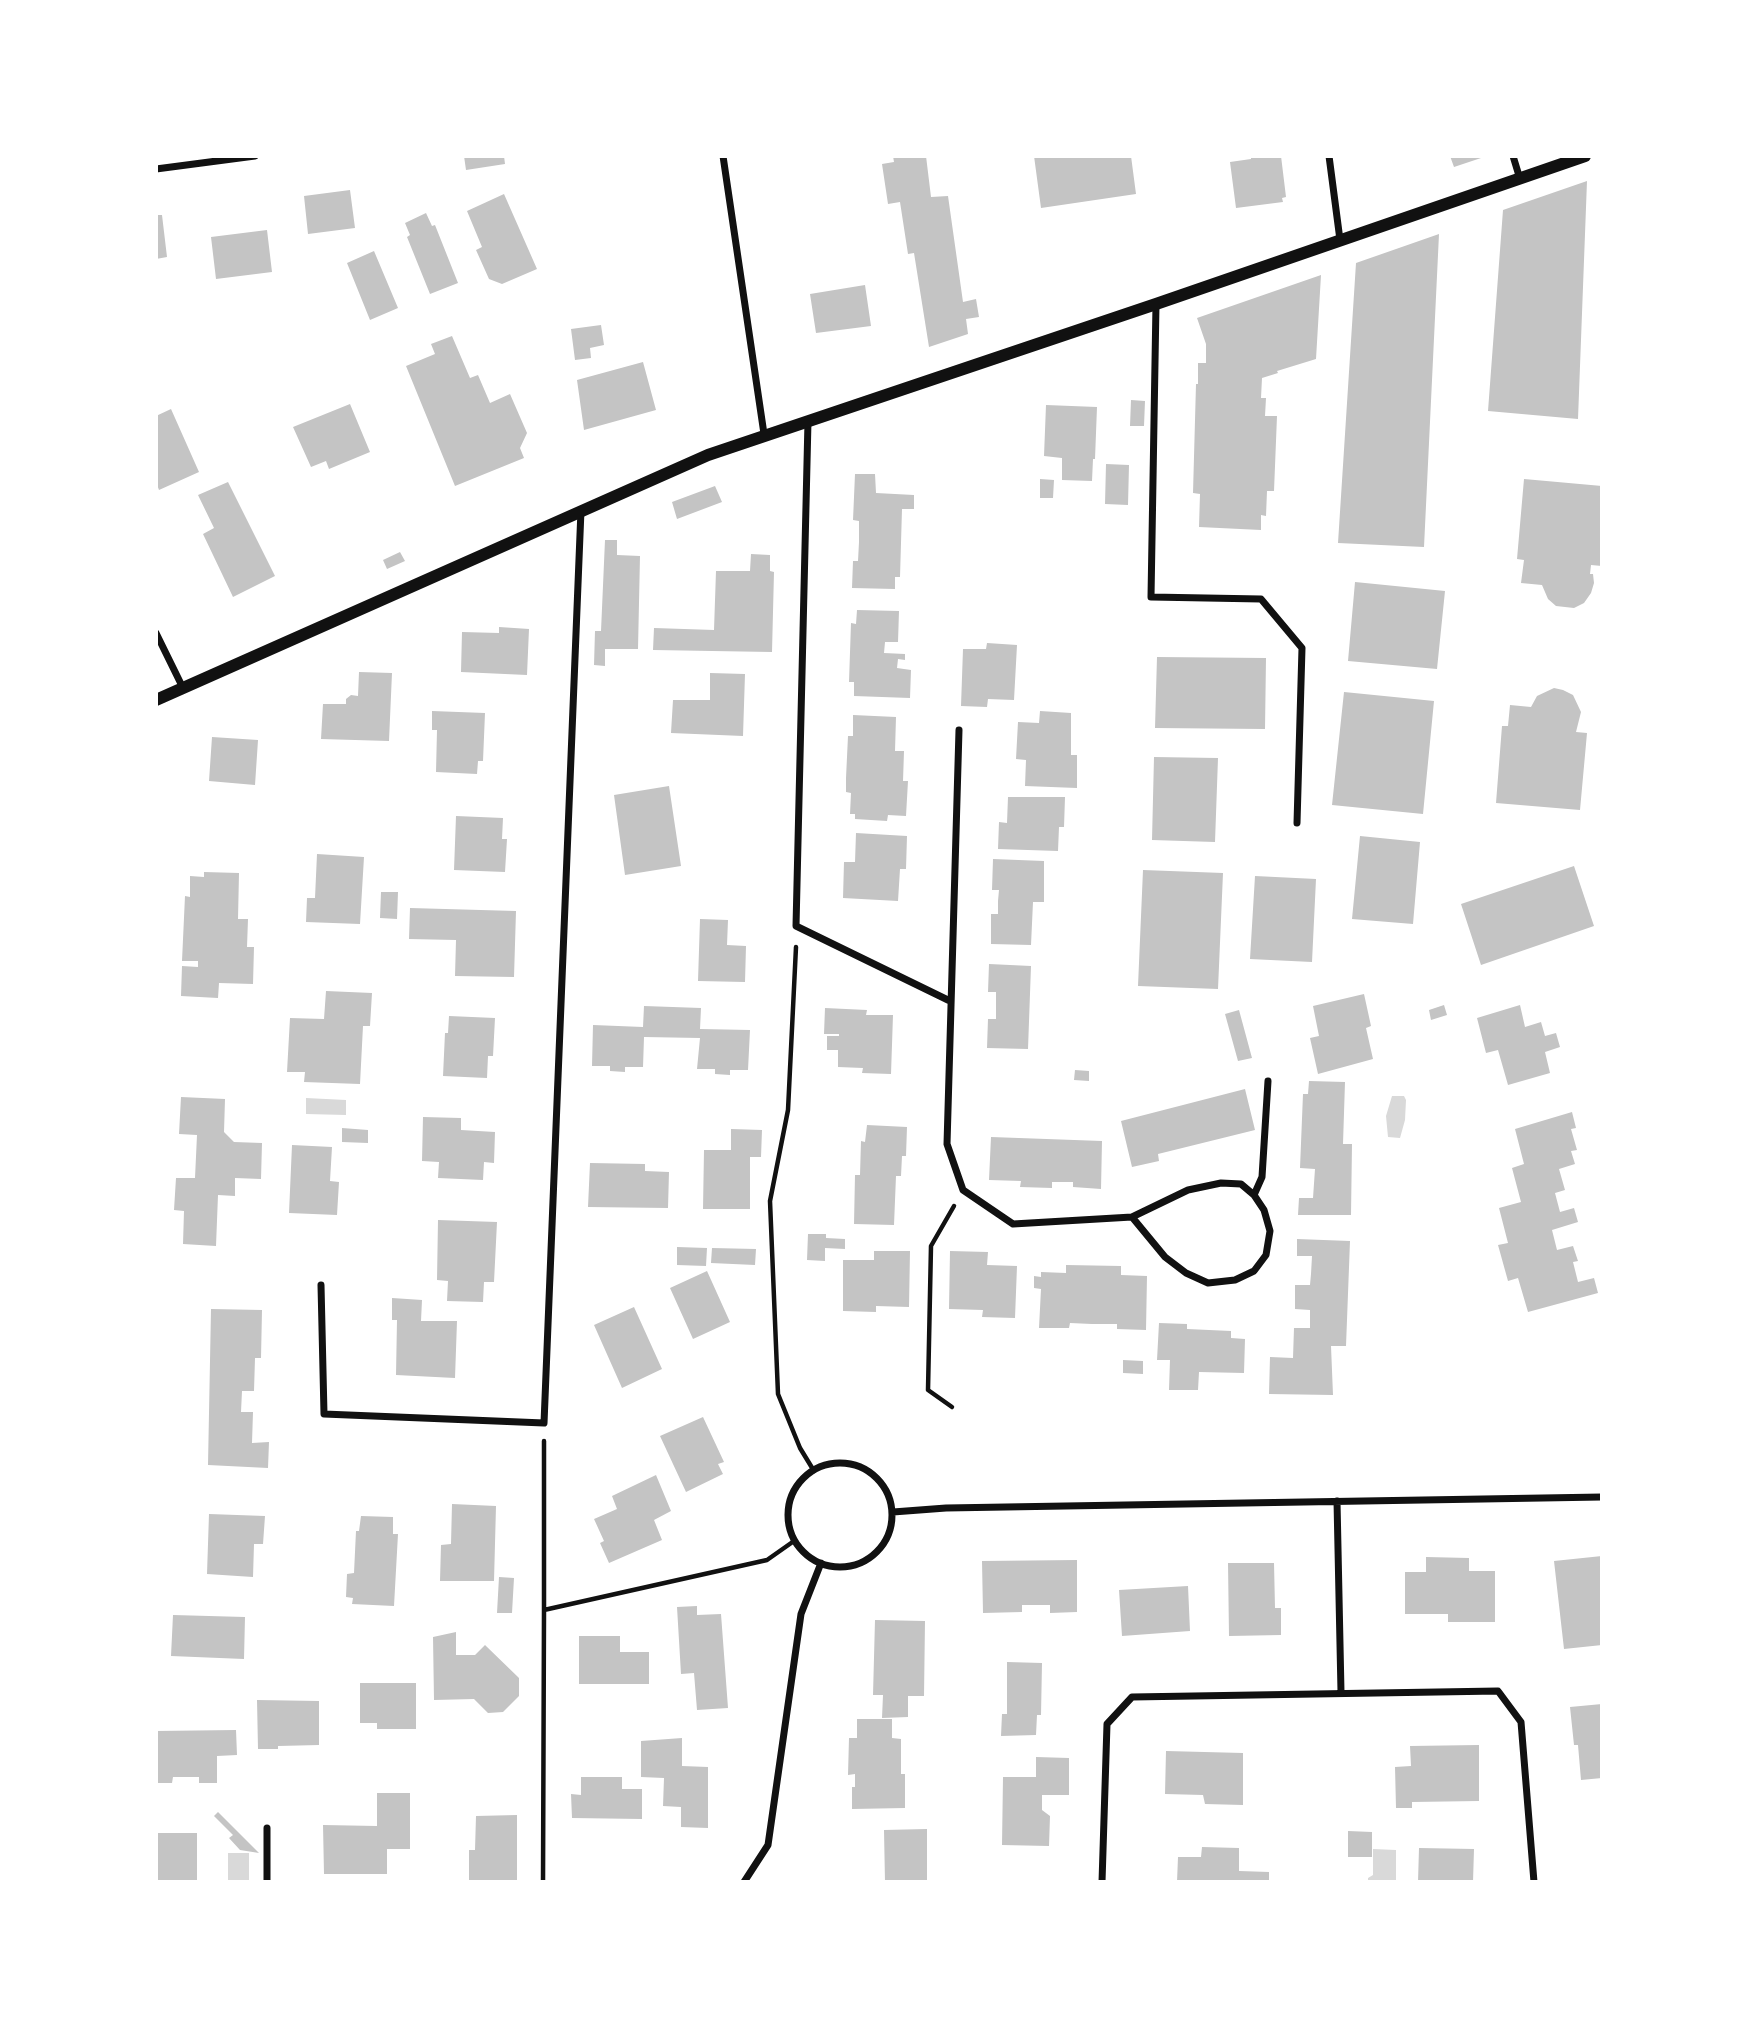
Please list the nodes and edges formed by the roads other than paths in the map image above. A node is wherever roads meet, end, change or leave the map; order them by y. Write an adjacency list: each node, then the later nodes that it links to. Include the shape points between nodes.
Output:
1 (255, 156): 6 (street)
2 (723, 156): 11 (street)
3 (1329, 156): 8 (street)
4 (1513, 156): 7 (street)
5 (1585, 156): 7 (street)
6 (156, 169)
7 (1520, 178): 8 (street)
8 (1340, 240): 9 (street)
9 (1156, 304): 10 (street); 17 (street, via 1151,597 1261,599 1302,648)
10 (808, 421): 11 (street); 18 (street, via 796,926)
11 (764, 434): 12 (street)
12 (581, 510): 14 (street); 22 (street, via 544,1423 324,1415)
13 (156, 633): 14 (street)
14 (183, 688): 15 (street)
15 (156, 700)
16 (959, 730): 18 (street)
17 (1297, 823)
18 (950, 1001): 21 (street, via 947,1144 963,1190 1013,1224)
19 (1268, 1081): 20 (street, via 1262,1177)
20 (1254, 1195): 21 (street, via 1241,1184 1221,1183 1188,1191); 21 (street, via 1270,1231 1266,1255 1254,1271 1236,1280 1208,1283 1186,1273)
21 (1132, 1217)
22 (321, 1285)
23 (1602, 1497): 24 (street)
24 (1337, 1501): 25 (street); 27 (street)
25 (893, 1512): 26 (street, via 889,1535 876,1554 855,1566); 26 (street, via 886,1489 870,1472 848,1463 825,1465 804,1477 791,1496 787,1519 794,1541 810,1559)
26 (821, 1563): 30 (street, via 801,1614 768,1846)
27 (1341, 1692): 31 (street, via 1132,1697 1107,1724); 32 (street, via 1498,1692 1521,1722)
28 (267, 1828): 29 (street)
29 (267, 1882)
30 (744, 1882)
31 (1102, 1882)
32 (1534, 1882)

